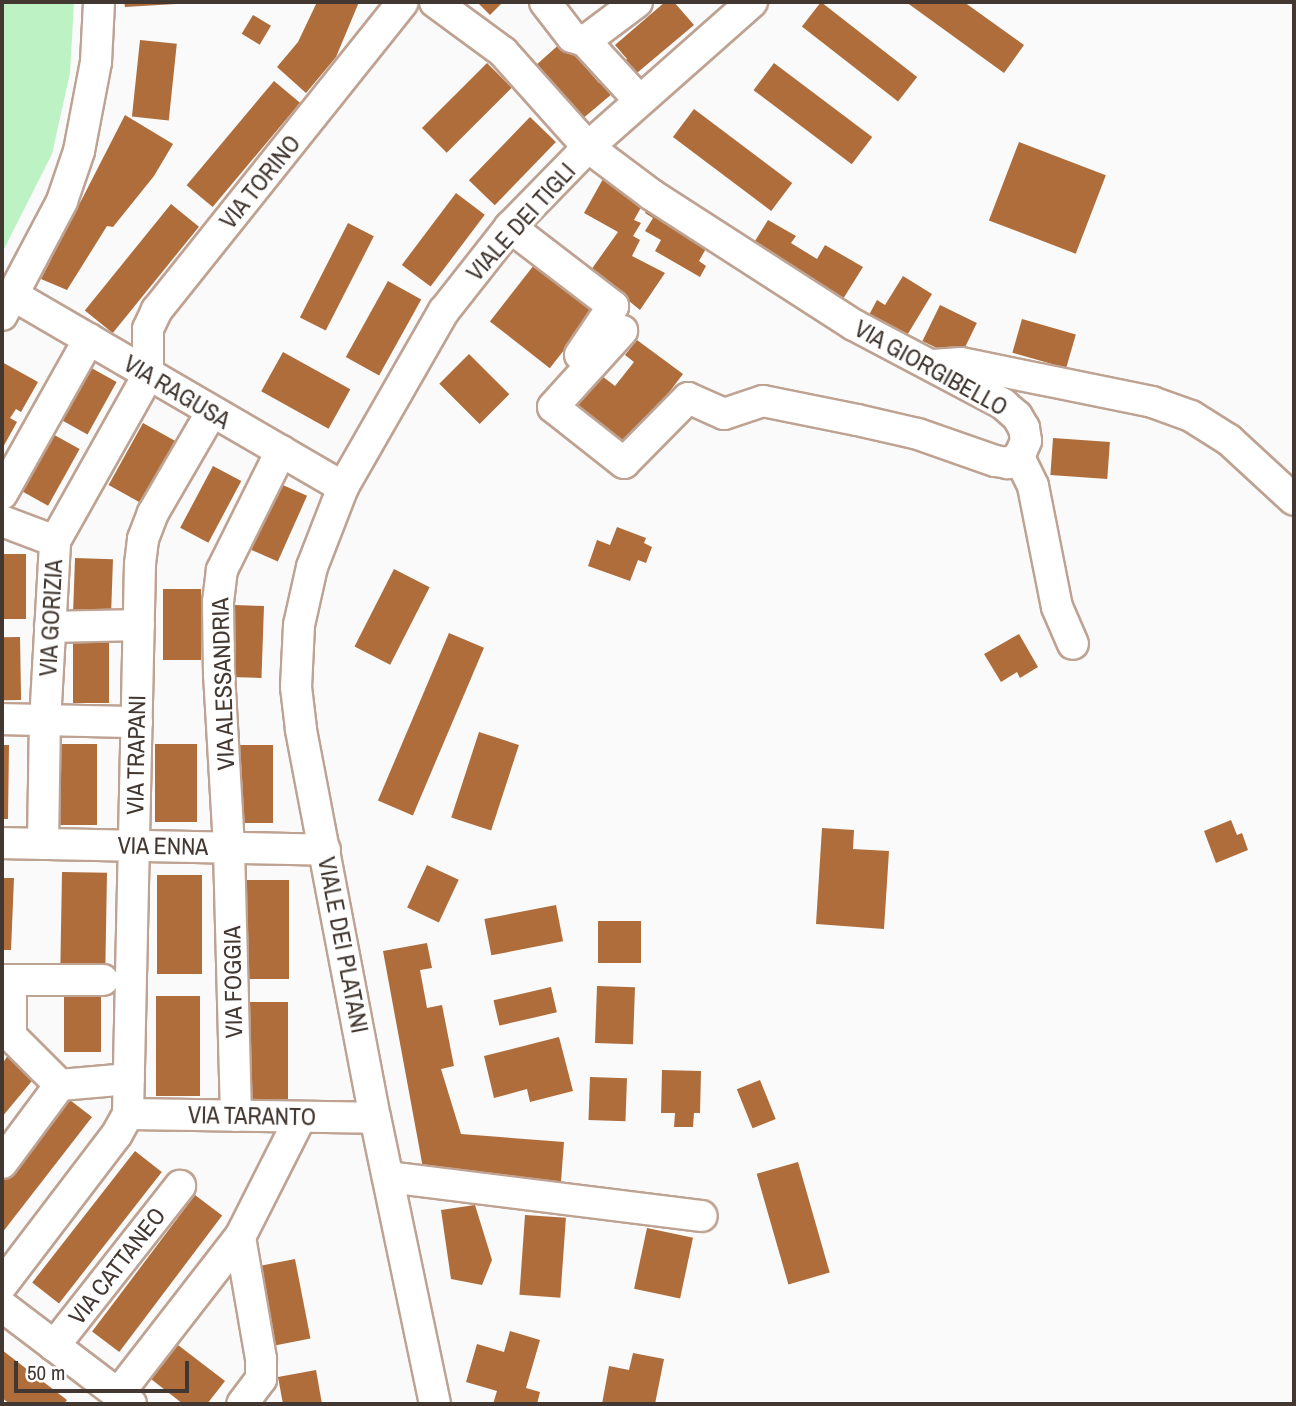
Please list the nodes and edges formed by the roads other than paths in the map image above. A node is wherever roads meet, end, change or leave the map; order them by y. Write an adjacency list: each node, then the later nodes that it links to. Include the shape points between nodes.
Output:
1 (99, 2): 11 (street, via 96,62 79,151 62,201)
2 (404, 2): 15 (street, VIA TORINO, via 157,310 148,329)
3 (435, 2): 9 (street, VIA GIORGIBELLO, via 503,52)
4 (545, 2): 7 (street, via 572,37)
5 (637, 2): 7 (street)
6 (752, 2): 8 (street, VIALE DEI TIGLI)
7 (585, 41): 8 (street)
8 (640, 101): 9 (street, VIALE DEI TIGLI)
9 (588, 147): 10 (street, VIALE DEI TIGLI); 14 (street, VIA GIORGIBELLO, via 797,290)
10 (510, 227): 16 (street, via 612,306 556,391); 20 (street, VIALE DEI TIGLI, via 444,311)
11 (7, 305): 13 (street, VIA RAGUSA)
12 (622, 331): 16 (street)
13 (89, 340): 15 (street, VIA RAGUSA); 21 (street)
14 (933, 365): 19 (street, VIA GIORGIBELLO, via 1017,416 1026,441); 22 (street, via 961,363 1152,402 1191,416 1229,440)
15 (148, 375): 17 (street, VIA RAGUSA); 24 (street, VIA GORIZIA)
16 (553, 407): 19 (street, via 624,463 688,398 724,414 763,401 918,434 995,461 1008,463)
17 (211, 413): 18 (street, VIA RAGUSA); 25 (street, VIA TRAPANI, via 153,513 144,539)
18 (281, 451): 20 (street, VIA RAGUSA); 34 (street, VIA ALESSANDRIA, via 220,581 219,674)
19 (1018, 457): 27 (street, via 1033,486 1057,607)
20 (343, 487): 35 (street, VIALE DEI PLATANI, via 312,567 299,625 296,687)
21 (2, 494)
22 (1294, 500)
23 (2, 521): 24 (street)
24 (55, 541): 26 (street, VIA GORIZIA)
25 (139, 625): 26 (street); 30 (street, VIA TRAPANI)
26 (50, 627): 29 (street, VIA GORIZIA)
27 (1073, 644)
28 (2, 719): 29 (street)
29 (45, 722): 30 (street); 32 (street, VIA GORIZIA)
30 (137, 722): 33 (street, VIA TRAPANI)
31 (2, 843): 32 (street, VIA ENNA)
32 (43, 844): 33 (street, VIA ENNA)
33 (135, 845): 34 (street, VIA ENNA); 39 (street, VIA TRAPANI)
34 (229, 847): 35 (street, VIA ENNA); 42 (street, VIA FOGGIA)
35 (325, 850): 44 (street, VIALE DEI PLATANI)
36 (103, 980): 37 (street)
37 (7, 981): 38 (street)
38 (6, 1042): 40 (street)
39 (128, 1079): 40 (street); 41 (street, VIA TRAPANI)
40 (60, 1085): 45 (street)
41 (128, 1114): 42 (street, VIA TARANTO); 50 (street)
42 (236, 1116): 43 (street, VIA TARANTO)
43 (300, 1118): 44 (street, VIA TARANTO); 49 (street)
44 (375, 1118): 46 (street, VIALE DEI PLATANI)
45 (2, 1163)
46 (388, 1177): 48 (street); 56 (street, VIALE DEI PLATANI)
47 (180, 1186): 52 (street, VIA CATTANEO)
48 (702, 1216)
49 (240, 1237): 53 (street); 54 (street)
50 (2, 1285)
51 (2, 1306): 52 (street)
52 (54, 1346): 54 (street)
53 (264, 1391): 55 (street)
54 (113, 1397)
55 (242, 1404)
56 (435, 1404)

